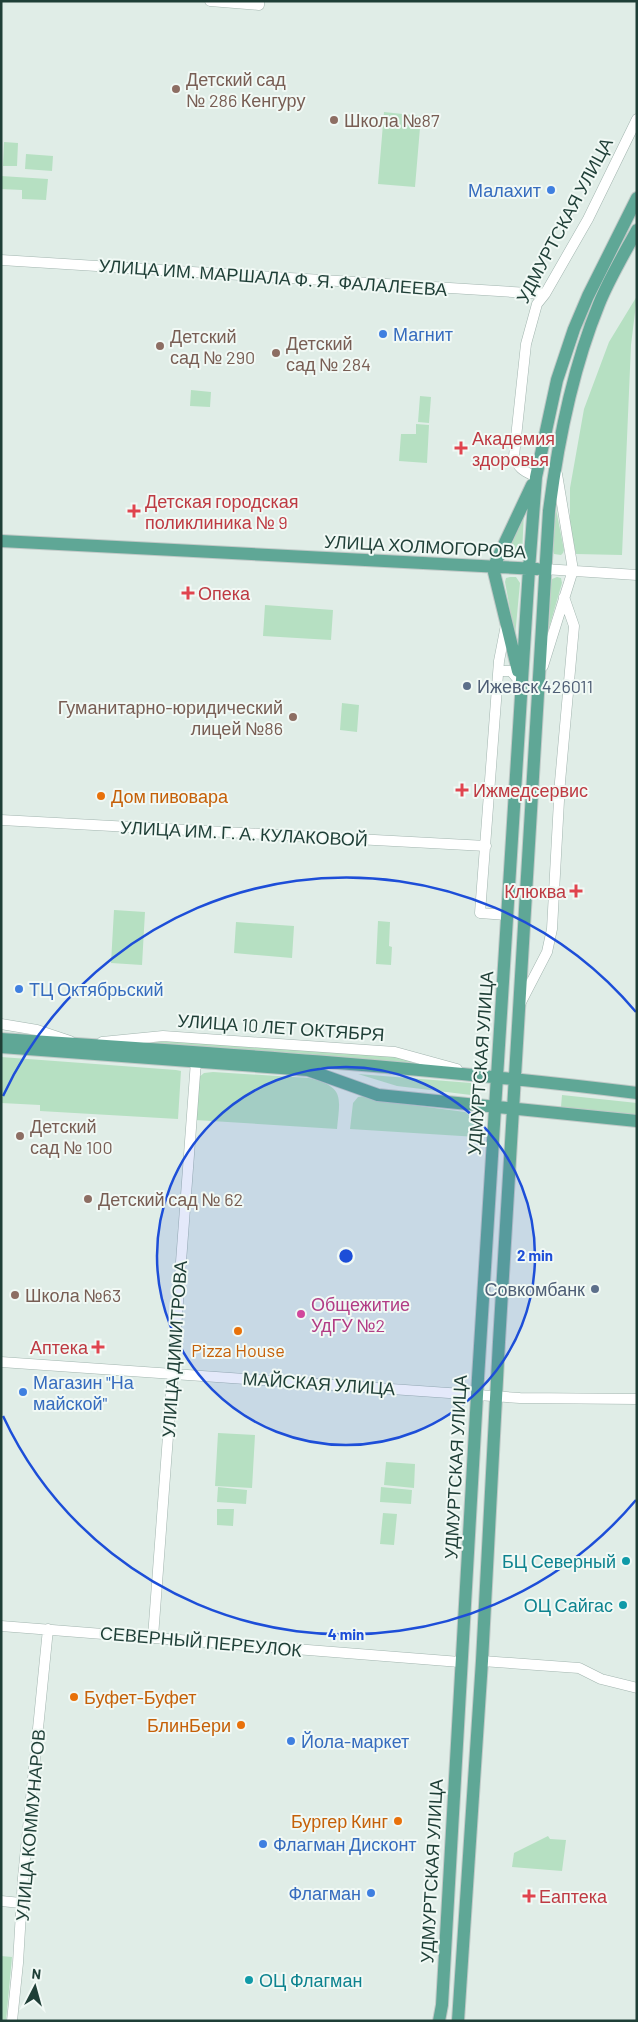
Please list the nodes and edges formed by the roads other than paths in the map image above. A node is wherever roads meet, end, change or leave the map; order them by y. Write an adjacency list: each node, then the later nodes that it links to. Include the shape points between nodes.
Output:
1 (210, 1): 2 (street, via 259,5)
2 (259, 1)
3 (637, 119): 7 (street, УДМУРТСКАЯ УЛИЦА, via 588,219)
4 (637, 198): 9 (main road, УДМУРТСКАЯ УЛИЦА, via 574,329 557,380)
5 (637, 230): 8 (main road, УДМУРТСКАЯ УЛИЦА, via 599,303 567,406)
6 (1, 260): 7 (street, УЛИЦА ИМ. МАРШАЛА Ф. Я. ФАЛАЛЕЕВА)
7 (545, 294): 9 (street, УДМУРТСКАЯ УЛИЦА, via 537,304 526,344 514,445 517,466)
8 (555, 463): 13 (main road, УДМУРТСКАЯ УЛИЦА); 14 (street)
9 (536, 477): 11 (main road); 12 (main road, УДМУРТСКАЯ УЛИЦА)
10 (1, 541): 11 (main road, УЛИЦА ХОЛМОГОРОВА)
11 (493, 568): 12 (main road, УЛИЦА ХОЛМОГОРОВА); 17 (main road)
12 (529, 569): 13 (main road, УЛИЦА ХОЛМОГОРОВА); 19 (main road, УДМУРТСКАЯ УЛИЦА)
13 (544, 570): 14 (street, УЛИЦА ХОЛМОГОРОВА); 20 (main road, УДМУРТСКАЯ УЛИЦА)
14 (573, 570): 15 (street, УЛИЦА ХОЛМОГОРОВА); 16 (street)
15 (637, 575)
16 (564, 598): 20 (street); 24 (street, УДМУРТСКАЯ УЛИЦА, via 574,626 560,782 551,939)
17 (506, 625): 18 (street); 19 (main road)
18 (499, 671): 19 (street, via 511,671); 22 (street)
19 (521, 683): 23 (main road, УДМУРТСКАЯ УЛИЦА)
20 (538, 683): 24 (main road, УДМУРТСКАЯ УЛИЦА)
21 (1, 820): 22 (street, УЛИЦА ИМ. Г. А. КУЛАКОВОЙ)
22 (486, 846): 23 (street, via 480,913)
23 (507, 915): 31 (main road, УДМУРТСКАЯ УЛИЦА)
24 (518, 1007): 32 (main road, УДМУРТСКАЯ УЛИЦА)
25 (1, 1024): 27 (street, УЛИЦА 10 ЛЕТ ОКТЯБРЯ, via 37,1030)
26 (1, 1038): 27 (main road, УЛИЦА 10 ЛЕТ ОКТЯБРЯ)
27 (80, 1044): 29 (main road, УЛИЦА 10 ЛЕТ ОКТЯБРЯ); 30 (street, УЛИЦА 10 ЛЕТ ОКТЯБРЯ, via 163,1036 395,1052)
28 (1, 1047): 29 (main road, УЛИЦА 10 ЛЕТ ОКТЯБРЯ)
29 (196, 1057): 30 (main road, УЛИЦА 10 ЛЕТ ОКТЯБРЯ, via 352,1063); 34 (main road, УЛИЦА 10 ЛЕТ ОКТЯБРЯ, via 308,1070 378,1094); 38 (street, УЛИЦА ДИМИТРОВА)
30 (477, 1075): 31 (main road, УЛИЦА 10 ЛЕТ ОКТЯБРЯ)
31 (497, 1077): 32 (main road, УЛИЦА 10 ЛЕТ ОКТЯБРЯ); 34 (main road, УДМУРТСКАЯ УЛИЦА)
32 (514, 1078): 33 (main road, УЛИЦА 10 ЛЕТ ОКТЯБРЯ); 35 (main road, УДМУРТСКАЯ УЛИЦА)
33 (637, 1093)
34 (495, 1106): 35 (main road, УЛИЦА 10 ЛЕТ ОКТЯБРЯ); 39 (main road, УДМУРТСКАЯ УЛИЦА)
35 (512, 1107): 36 (main road, УЛИЦА 10 ЛЕТ ОКТЯБРЯ); 40 (main road, УДМУРТСКАЯ УЛИЦА)
36 (637, 1120)
37 (1, 1362): 38 (street, МАЙСКАЯ УЛИЦА)
38 (173, 1374): 39 (street, МАЙСКАЯ УЛИЦА); 46 (street, УЛИЦА ДИМИТРОВА)
39 (477, 1394): 40 (street, МАЙСКАЯ УЛИЦА); 42 (main road, УДМУРТСКАЯ УЛИЦА)
40 (496, 1395): 41 (street, МАЙСКАЯ УЛИЦА); 43 (main road, УДМУРТСКАЯ УЛИЦА)
41 (637, 1399)
42 (474, 1438): 43 (main road, via 484,1432); 48 (main road, УДМУРТСКАЯ УЛИЦА)
43 (494, 1438): 47 (main road, УДМУРТСКАЯ УЛИЦА)
44 (1, 1626): 45 (street, СЕВЕРНЫЙ ПЕРЕУЛОК)
45 (48, 1629): 46 (street, СЕВЕРНЫЙ ПЕРЕУЛОК); 51 (street, УЛИЦА КОММУНАРОВ)
46 (153, 1637): 48 (street, СЕВЕРНЫЙ ПЕРЕУЛОК)
47 (482, 1661): 49 (street, via 579,1668 602,1679); 54 (main road, УДМУРТСКАЯ УЛИЦА)
48 (460, 1662): 53 (main road, УДМУРТСКАЯ УЛИЦА)
49 (637, 1688)
50 (1, 1901): 51 (street)
51 (22, 1903): 52 (street, УЛИЦА КОММУНАРОВ)
52 (12, 2021)
53 (439, 2021)
54 (458, 2021)

